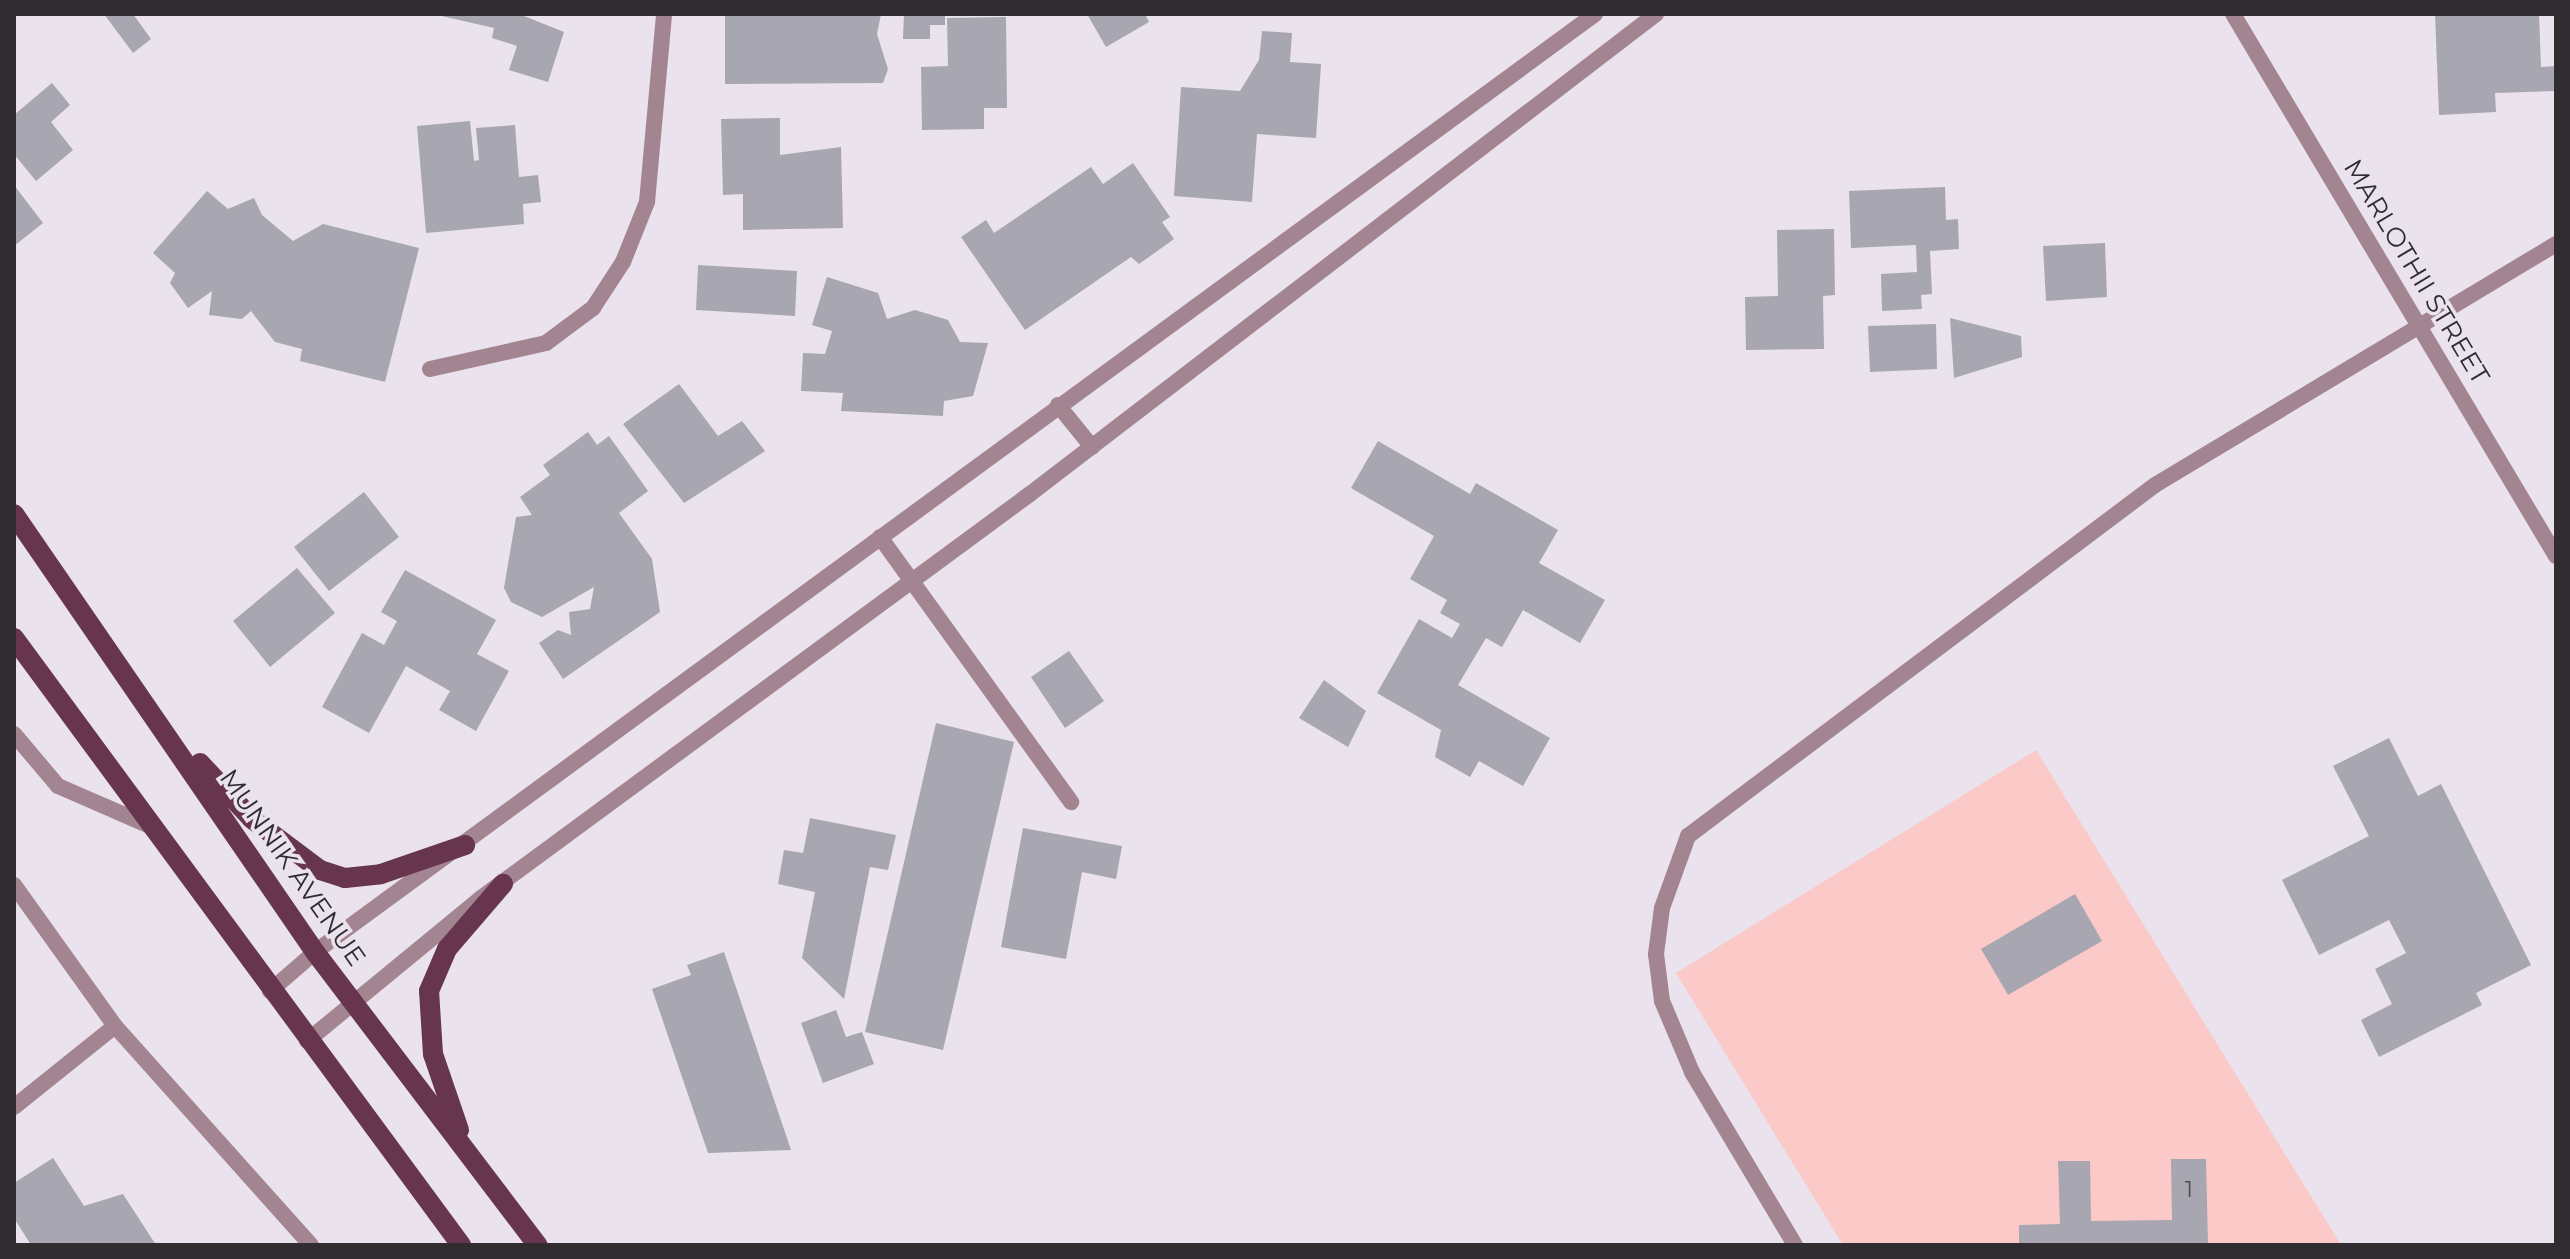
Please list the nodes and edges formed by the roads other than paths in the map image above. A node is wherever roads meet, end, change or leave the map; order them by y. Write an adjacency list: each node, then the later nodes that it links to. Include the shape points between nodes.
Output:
1 (664, 14): 7 (street, via 647,202 616,273 593,308 546,343)
2 (1595, 14): 8 (street)
3 (1656, 14): 9 (street)
4 (2233, 14): 6 (street, MARLOTHII STREET)
5 (2556, 244): 6 (street)
6 (2421, 325): 12 (street, MARLOTHII STREET); 32 (street, via 2089,530 1688,836 1662,908 1656,954 1662,1001 1692,1072)
7 (430, 369)
8 (1058, 405): 9 (street); 11 (street)
9 (1092, 447): 13 (street)
10 (14, 514): 15 (main road, MUNNIK AVENUE)
11 (880, 537): 13 (street); 19 (street)
12 (2556, 556)
13 (913, 581): 17 (street); 20 (street)
14 (14, 638): 18 (main road)
15 (148, 707): 19 (main road, via 252,819 320,870 345,878 381,874); 22 (main road, MUNNIK AVENUE)
16 (14, 734): 18 (street, via 58,786)
17 (1071, 802)
18 (150, 826): 23 (main road)
19 (465, 845): 22 (street)
20 (503, 884): 24 (street); 28 (main road, via 447,949 429,991 433,1054)
21 (14, 885): 25 (street)
22 (315, 952): 23 (street); 24 (main road, MUNNIK AVENUE)
23 (270, 991): 26 (main road)
24 (354, 1001): 26 (street); 28 (main road, MUNNIK AVENUE)
25 (115, 1026): 27 (street); 29 (street)
26 (307, 1041): 30 (main road)
27 (14, 1107)
28 (463, 1145): 31 (main road, MUNNIK AVENUE)
29 (311, 1245)
30 (461, 1245)
31 (537, 1245)
32 (1795, 1245)

